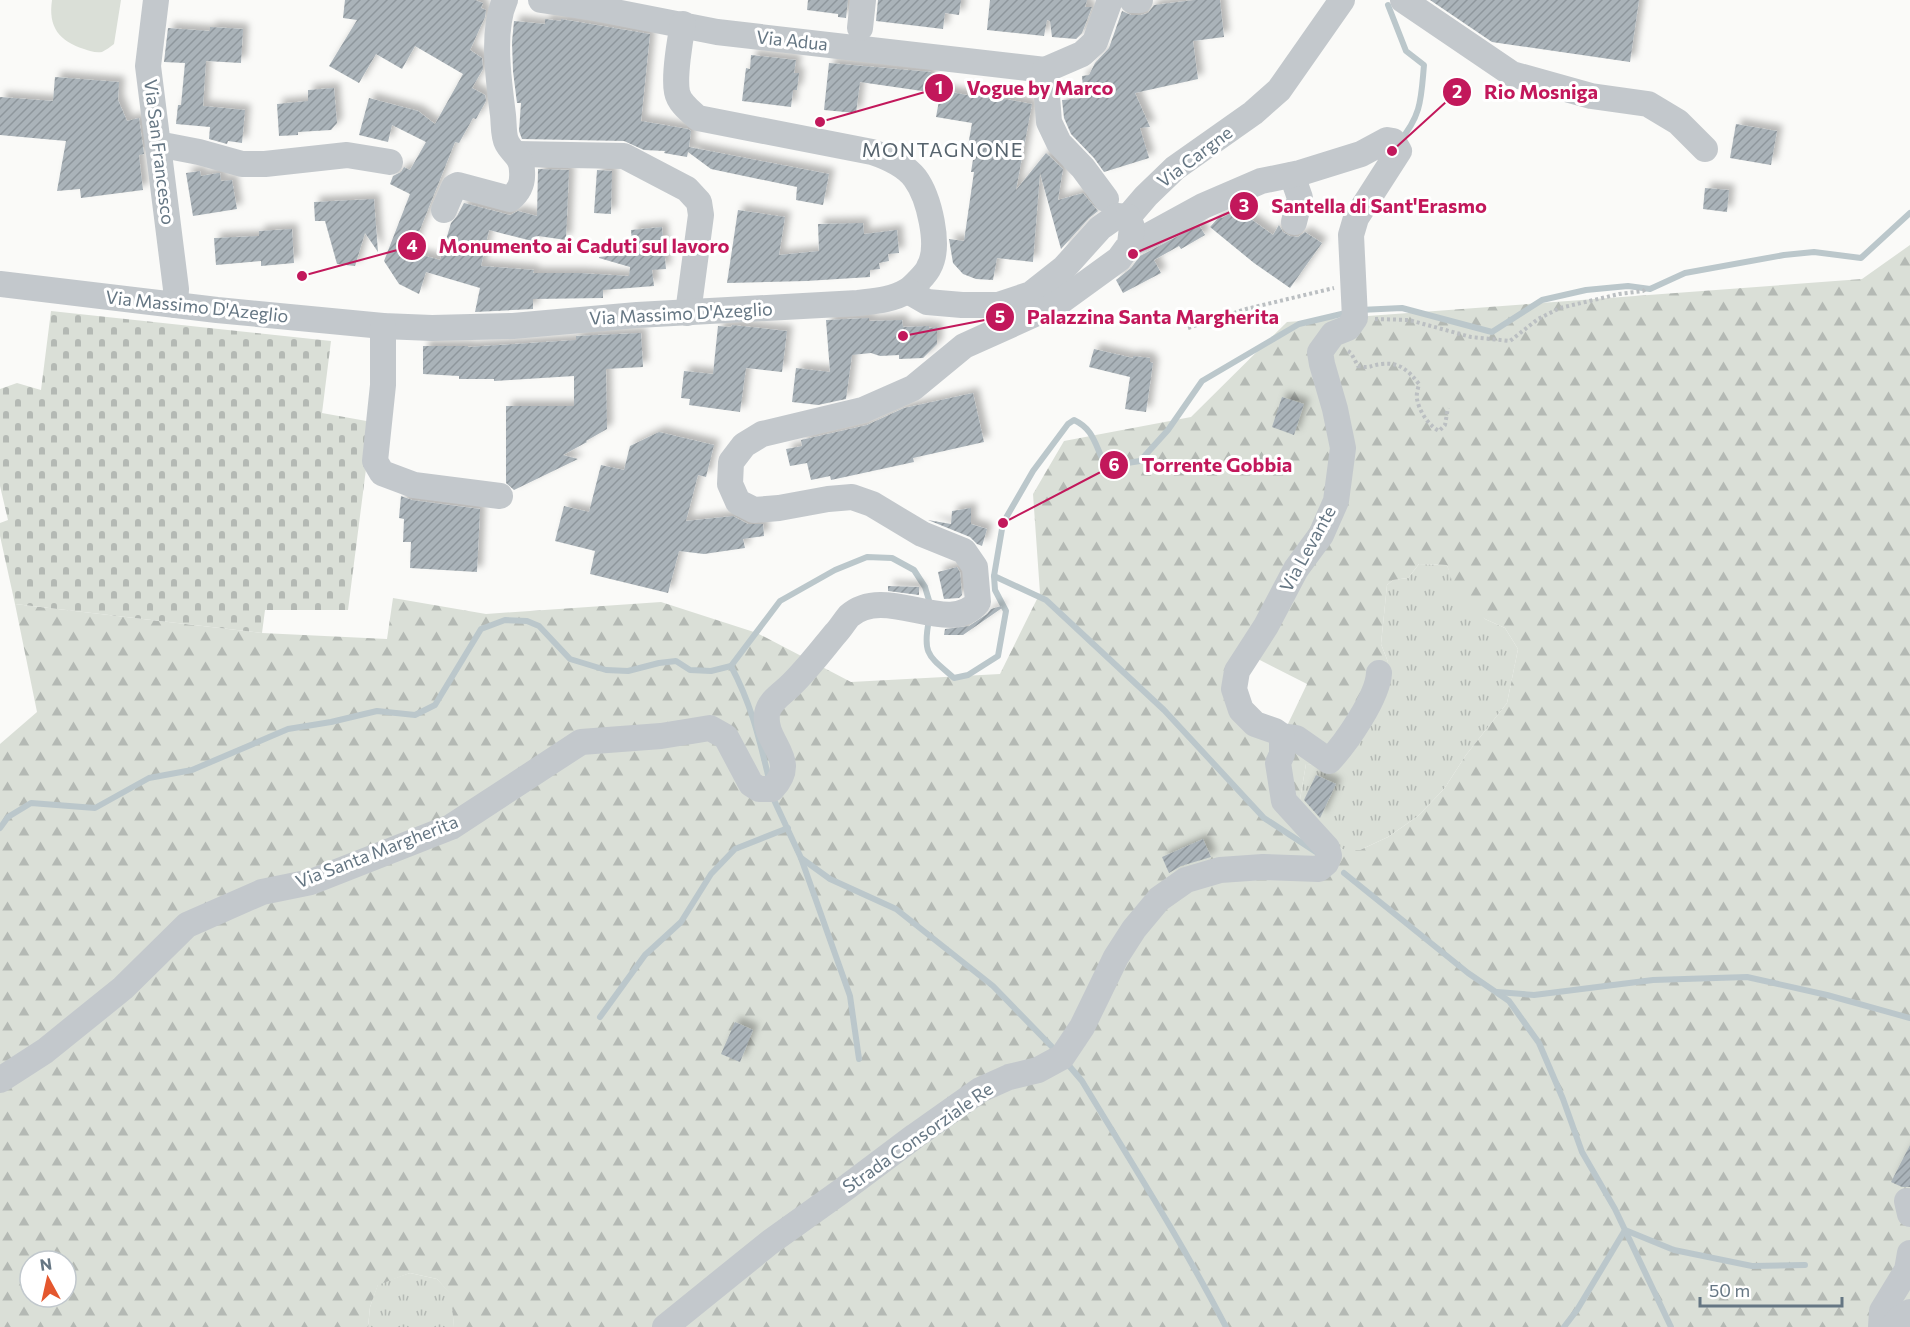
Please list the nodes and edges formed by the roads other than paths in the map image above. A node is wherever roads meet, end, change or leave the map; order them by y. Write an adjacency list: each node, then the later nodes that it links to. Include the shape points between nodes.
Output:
1 (156, 0): 13 (street, Via San Francesco, via 148,66)
2 (505, 0): 15 (street, via 496,60 507,143)
3 (541, 0): 10 (street, Via Adua)
4 (863, 0): 11 (street)
5 (1110, 0): 12 (street, via 1095,42 1082,54)
6 (1131, 0): 7 (street)
7 (1140, 0)
8 (1342, 0): 20 (street, Via Cargne, via 1279,90 1175,168)
9 (1403, 0): 14 (street, via 1512,74 1591,96 1648,104 1678,122)
10 (683, 24): 12 (street, Via Adua, via 717,32); 23 (street, via 677,93 684,106 698,118 891,159 914,177 926,202 933,228)
11 (860, 28)
12 (1045, 70): 18 (street, via 1049,122 1059,143)
13 (158, 146): 16 (street, via 242,164 347,154); 26 (street, Via San Francesco)
14 (1705, 149)
15 (517, 154): 19 (street, via 522,168 518,193 510,199 458,185 453,187); 28 (street, via 624,156 687,189 699,202 701,215)
16 (390, 162)
17 (1292, 175): 21 (street, via 1300,198); 22 (street, via 1238,190); 32 (street, Via Levante, via 1360,154 1387,140 1396,146 1351,235 1349,288 1355,318 1348,328 1333,334 1320,352 1343,448 1336,501 1321,535 1296,569 1237,670 1234,689 1241,710 1255,724)
18 (1106, 199)
19 (444, 210)
20 (1128, 217): 22 (street, via 1132,227); 27 (street, Via Cargne, via 1117,216 1100,228 1064,268 1031,294 998,304)
21 (1294, 222)
22 (1130, 244): 33 (street, Via Santa Margherita, via 1119,259 1057,304 964,346 913,388 863,410 762,434 744,445 731,462 730,484 738,502 754,510 852,497 964,551 975,567 978,602 972,609 957,614 866,605 849,616 792,684 774,699 767,712 767,727 784,768 772,789 759,789 751,784 726,737 710,728 581,742 451,827 311,882 262,892 187,925 123,988)
23 (929, 268): 25 (street); 27 (street)
24 (0, 284): 26 (street, Via Massimo D'Azeglio)
25 (908, 291): 27 (street, Via Cargne, via 927,302); 28 (street, Via Massimo D'Azeglio, via 858,303)
26 (176, 305): 29 (street, Via Massimo D'Azeglio)
27 (962, 305)
28 (688, 313): 29 (street, Via Massimo D'Azeglio, via 513,326)
29 (383, 326): 30 (street, via 383,385 375,461 382,473 414,485)
30 (500, 496)
31 (1379, 673): 32 (street, Via Levante, via 1379,682 1359,720 1329,761 1296,738)
32 (1282, 736): 36 (street, Strada Consorziale Re, via 1278,763 1284,801 1328,848 1326,863 1319,869 1220,870 1186,880 1159,899 1134,929 1062,1057 1038,1070 980,1090 769,1243)
33 (0, 1080)
34 (1910, 1253): 37 (street, via 1907,1270 1882,1311)
35 (1910, 1312): 38 (street)
36 (665, 1327)
37 (1881, 1327)
38 (1893, 1327)

